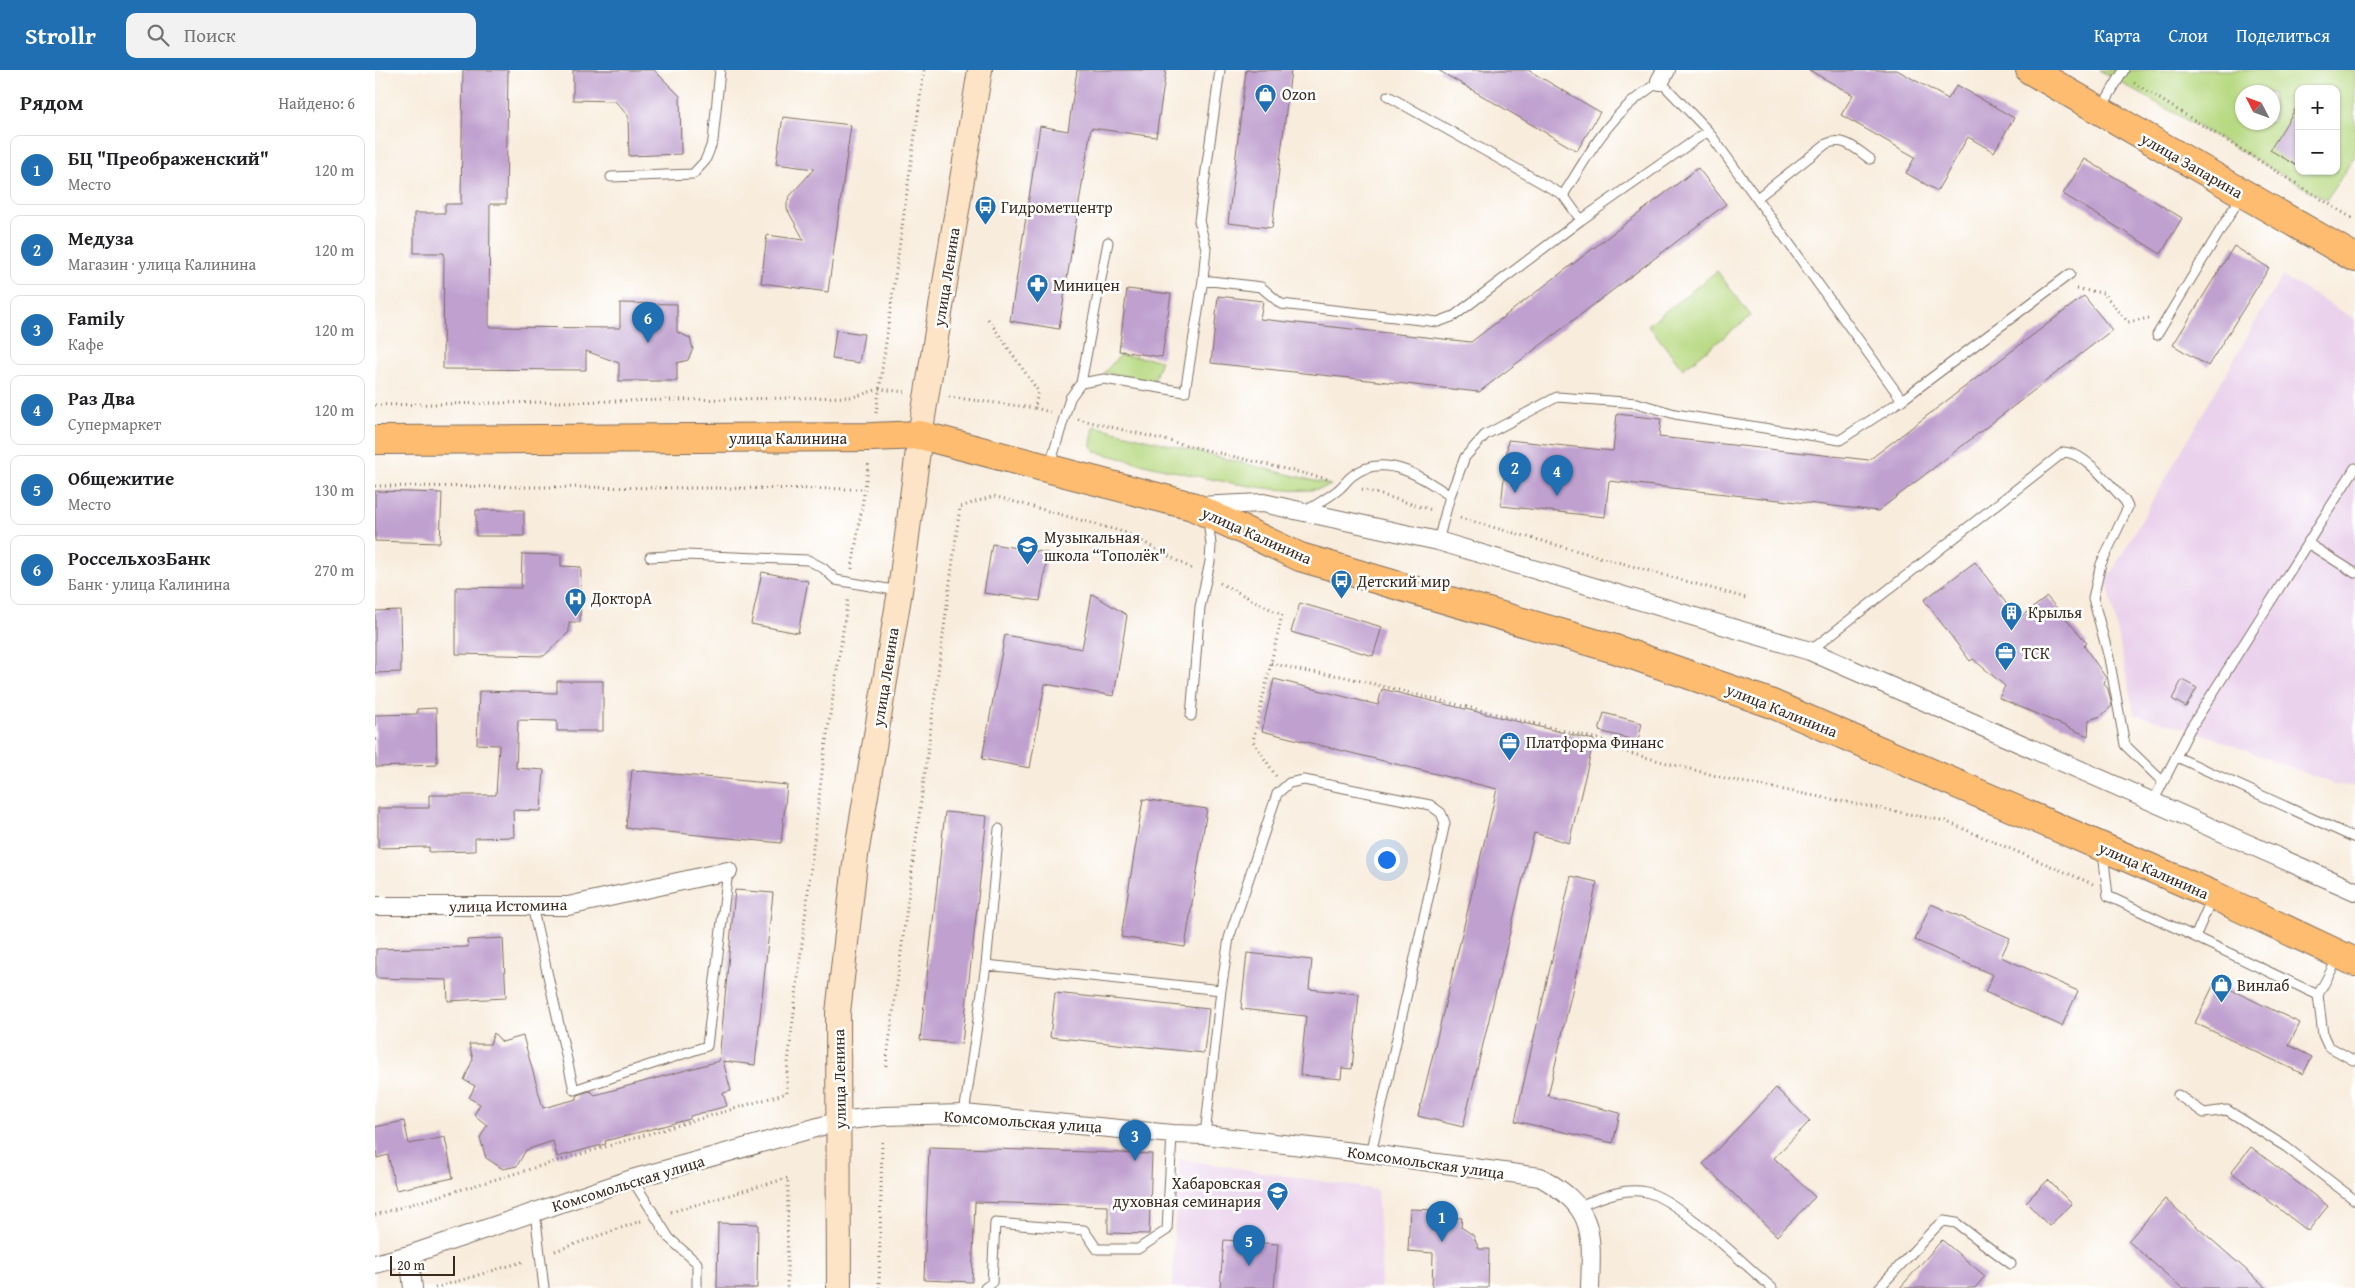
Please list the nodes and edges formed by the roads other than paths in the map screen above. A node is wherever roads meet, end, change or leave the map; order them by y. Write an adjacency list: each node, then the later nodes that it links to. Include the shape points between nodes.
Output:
1 (721, 70): 11 (lane, via 713,141 705,161 693,174)
2 (980, 70): 23 (main road, улица Ленина)
3 (1220, 70): 19 (lane, via 1199,221 1207,248)
4 (2030, 70): 8 (main road, улица Запарина)
5 (2122, 72): 8 (lane)
6 (1663, 76): 9 (lane); 13 (lane, via 1620,113)
7 (1388, 96): 13 (lane)
8 (2099, 111): 12 (main road, улица Запарина)
9 (1708, 130): 14 (lane); 15 (lane)
10 (1870, 159): 14 (lane, via 1845,142 1836,140 1826,144)
11 (611, 177)
12 (2243, 194): 17 (main road, улица Запарина); 20 (lane)
13 (1563, 195): 15 (lane)
14 (1757, 198): 22 (lane)
15 (1581, 220): 19 (lane, via 1453,316 1438,322 1281,304 1261,288)
16 (1108, 242): 21 (lane)
17 (2355, 258)
18 (2070, 274): 22 (lane)
19 (1203, 280): 21 (lane, via 1185,392 1104,379)
20 (2157, 335)
21 (1081, 383): 25 (lane, via 1070,398)
22 (1902, 400): 27 (lane, via 1849,435 1832,440 1675,414 1637,403 1557,397 1485,435 1465,457)
23 (920, 435): 24 (main road, улица Калинина); 25 (main road, улица Калинина); 34 (main road, улица Ленина)
24 (375, 440)
25 (1050, 468): 28 (main road, улица Калинина)
26 (2355, 468): 31 (lane)
27 (1449, 496): 29 (lane, via 1414,473 1372,466 1352,476); 30 (lane)
28 (1200, 510): 29 (street, улица Калинина, via 1263,503); 36 (lane, via 1211,545 1200,607); 42 (main road, улица Калинина, via 1300,557 1615,649 1770,703)
29 (1306, 511): 30 (street, улица Калинина)
30 (1438, 541): 35 (street, улица Калинина)
31 (2309, 544): 33 (lane); 37 (lane, via 2190,729)
32 (650, 557): 34 (lane, via 685,555 808,560 837,580)
33 (2355, 573)
34 (900, 591): 56 (main road, улица Ленина, via 857,854 838,1013)
35 (1810, 652): 38 (lane, via 2064,452 2074,452 2128,507 2101,564 2093,598 2109,658 2125,745); 39 (street, улица Калинина)
36 (1191, 716)
37 (2177, 757): 38 (lane); 41 (lane)
38 (2163, 782): 39 (lane)
39 (2153, 802): 44 (street, улица Калинина)
40 (999, 829): 50 (lane)
41 (2355, 838)
42 (2102, 847): 45 (main road, улица Калинина); 48 (lane, via 2108,896)
43 (728, 871): 47 (street, улица Истомина, via 568,906); 47 (lane, via 707,1046 574,1090)
44 (2355, 891)
45 (2213, 895): 48 (lane); 49 (main road, улица Калинина)
46 (375, 906): 47 (street, улица Истомина)
47 (532, 906)
48 (2195, 937): 52 (lane)
49 (2347, 959): 52 (lane)
50 (986, 965): 51 (lane); 55 (lane)
51 (1221, 990): 58 (lane); 59 (lane, via 1229,938 1277,794 1289,782 1304,780 1430,805 1441,813 1445,823)
52 (2318, 995): 53 (lane, via 2323,1035 2328,1046)
53 (2353, 1060)
54 (2178, 1095): 61 (lane, via 2204,1113 2227,1110 2286,1147)
55 (964, 1114): 56 (street, Комсомольская улица, via 884,1116); 57 (street, Комсомольская улица)
56 (840, 1121): 60 (street, Комсомольская улица); 70 (main road, улица Ленина)
57 (1172, 1134): 58 (street, Комсомольская улица); 71 (lane, via 1167,1230 1138,1249 1097,1249 1084,1230 995,1223 992,1282)
58 (1205, 1135): 59 (street, Комсомольская улица)
59 (1371, 1154): 62 (street, Комсомольская улица, via 1540,1177 1563,1190)
60 (632, 1179): 63 (street, Комсомольская улица); 69 (lane, via 669,1238 697,1263)
61 (2355, 1200)
62 (1579, 1206): 72 (street, via 1591,1242); 73 (lane, via 1621,1192 1647,1192 1678,1208)
63 (535, 1212): 64 (street, Комсомольская улица); 68 (lane)
64 (409, 1255): 65 (street, Комсомольская улица); 67 (street)
65 (375, 1264)
66 (2011, 1264): 74 (lane, via 1956,1223 1944,1221)
67 (413, 1288)
68 (544, 1288)
69 (697, 1288)
70 (839, 1288)
71 (985, 1288)
72 (1590, 1288)
73 (1772, 1288)
74 (1879, 1288)

